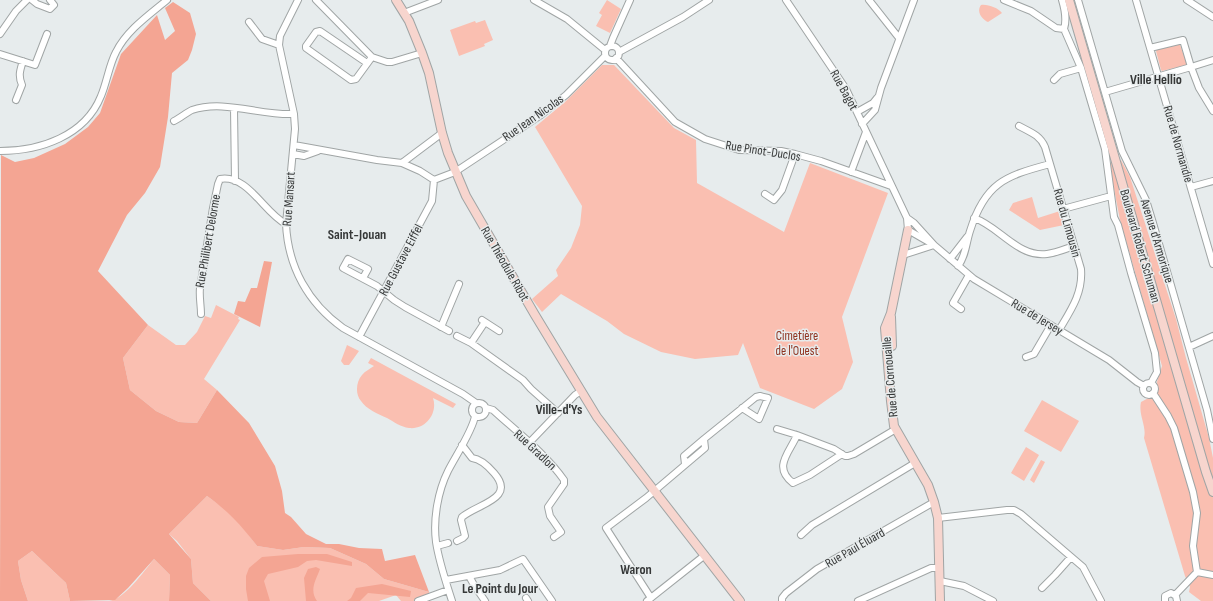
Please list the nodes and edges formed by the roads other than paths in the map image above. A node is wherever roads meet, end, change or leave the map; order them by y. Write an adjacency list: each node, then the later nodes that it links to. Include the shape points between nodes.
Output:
1 (27, 0): 25 (street)
2 (32, 0): 3 (street, via 50,10 54,5)
3 (50, 0)
4 (167, 0): 55 (street, via 129,33 116,52 94,109 74,129 58,140 43,145)
5 (298, 0): 28 (street, Rue Mansart, via 280,36)
6 (316, 0): 34 (street)
7 (396, 0): 21 (main road, Rue Théodule Ribot)
8 (438, 0): 21 (street)
9 (534, 0): 30 (street, via 567,20)
10 (630, 0): 30 (street)
11 (709, 0): 33 (street)
12 (786, 0): 47 (street, Rue Bagot, via 842,82)
13 (869, 0): 27 (street)
14 (914, 0): 27 (street)
15 (1004, 0): 24 (street, via 1031,11 1056,28)
16 (1062, 0): 24 (street, via 1066,24)
17 (1069, 0): 121 (main road, Boulevard Robert Schuman)
18 (1078, 0): 42 (street, Avenue d'Armorique)
19 (1136, 0): 29 (street, Rue de Normandie)
20 (1187, 0): 22 (street)
21 (404, 13): 31 (main road, Rue Théodule Ribot)
22 (1213, 17)
23 (249, 22): 28 (street, via 262,39)
24 (1064, 29): 39 (street)
25 (0, 34)
26 (47, 34): 36 (street, via 36,65)
27 (899, 38): 43 (street)
28 (279, 45): 48 (street, Rue Mansart)
29 (1150, 48): 38 (street, via 1182,40); 40 (street, Rue de Normandie)
30 (607, 51): 33 (street, Rue Pinot-Duclos, via 617,48); 33 (street, via 610,60); 61 (street, Rue Jean Nicolas, via 566,95 546,111)
31 (422, 53): 34 (street, via 392,62); 53 (main road, Rue Théodule Ribot)
32 (0, 54): 36 (street)
33 (618, 55): 58 (street, Rue Pinot-Duclos, via 675,122 710,141 739,150)
34 (372, 57): 37 (street)
35 (1213, 60): 38 (street)
36 (23, 61): 44 (street, via 19,74 22,85)
37 (367, 63): 37 (street, via 356,79 351,80 306,47 316,32 320,31)
38 (1191, 67): 40 (street); 46 (street, via 1202,93)
39 (1082, 68): 41 (street, via 1060,74); 69 (street, via 1105,149)
40 (1158, 76): 42 (street); 67 (street, Rue de Normandie)
41 (1054, 80)
42 (1104, 92): 99 (street, Avenue d'Armorique, via 1122,151 1146,200)
43 (879, 96): 47 (street, via 873,103); 50 (street, via 875,110)
44 (16, 100)
45 (234, 108): 48 (street, via 283,115); 49 (street, via 207,107 192,110); 64 (street)
46 (1213, 110)
47 (857, 112): 50 (street, Rue Bagot)
48 (294, 114): 54 (street, Rue Mansart)
49 (174, 121)
50 (862, 124): 52 (street, Rue Bagot)
51 (1019, 126): 60 (street, Rue du Limousin, via 1042,140)
52 (866, 132): 62 (street); 66 (street, Rue Bagot)
53 (442, 133): 59 (street); 61 (main road, Rue Théodule Ribot)
54 (294, 145): 56 (street); 57 (street, Rue Mansart)
55 (0, 151)
56 (324, 151): 57 (street, via 304,156); 59 (street)
57 (293, 154): 73 (street, Rue Mansart)
58 (795, 154): 62 (street, Rue Pinot-Duclos); 68 (street, via 782,190 774,200)
59 (402, 163): 63 (street)
60 (1050, 164): 70 (street, Rue du Limousin); 72 (street, via 1002,181 989,194)
61 (455, 172): 63 (street, Rue Jean Nicolas); 103 (main road, Rue Théodule Ribot, via 466,196)
62 (851, 172): 66 (street, Rue Pinot-Duclos)
63 (434, 180): 86 (street, Rue Gustave Eiffel, via 432,202)
64 (235, 181): 73 (street, Rue Philibert Delorme, via 256,196 278,220); 89 (street, Rue Philibert Delorme, via 220,179 218,184 200,288)
65 (1213, 181): 67 (street)
66 (891, 186): 71 (street, Rue de Jersey)
67 (1191, 187): 78 (street, Rue de Normandie)
68 (765, 194)
69 (1111, 196): 70 (street); 101 (street, via 1114,217 1155,353 1157,372)
70 (1064, 209): 77 (street, Rue du Limousin)
71 (907, 218): 74 (street, Rue de Jersey); 76 (street, Rue de Jersey)
72 (974, 218): 75 (street); 77 (street, via 982,220 1026,251 1047,254)
73 (286, 224): 97 (street, Rue Mansart, via 295,268 309,294 334,321)
74 (908, 230): 76 (street, Rue de Jersey); 79 (main road, Rue de Cornouaille)
75 (968, 236): 80 (street); 82 (street)
76 (934, 245): 79 (street); 80 (street, Rue de Jersey)
77 (1074, 246): 92 (street, Rue du Limousin, via 1081,269 1081,284 1076,301)
78 (1211, 252): 81 (street, Rue de Normandie)
79 (903, 255): 88 (main road, Rue de Cornouaille)
80 (950, 259): 82 (street, Rue de Jersey)
81 (1213, 264)
82 (958, 266): 83 (street, Rue de Jersey)
83 (969, 275): 87 (street, via 954,303); 90 (street, Rue de Jersey)
84 (363, 278): 86 (street)
85 (459, 284): 91 (street)
86 (384, 292): 91 (street); 97 (street, Rue Gustave Eiffel)
87 (961, 309)
88 (891, 313): 112 (main road, Rue de Cornouaille, via 886,328 891,401); 115 (main road, Rue de Cornouaille, via 892,355)
89 (201, 314)
90 (1051, 325): 92 (street, Rue de Jersey); 100 (street, via 1034,354)
91 (441, 327): 93 (street)
92 (1059, 330): 102 (street, Rue de Jersey, via 1109,360)
93 (449, 331)
94 (499, 331): 98 (street, via 483,321)
95 (458, 336): 98 (street)
96 (1213, 336): 99 (street)
97 (359, 337): 105 (street, Rue Mansart, via 463,394)
98 (471, 343): 109 (street, via 523,380)
99 (1190, 347): 108 (street, Avenue d'Armorique)
100 (1026, 357)
101 (1151, 383): 102 (street); 104 (street, via 1155,388)
102 (1144, 386): 104 (street, via 1144,393)
103 (580, 391): 109 (street); 120 (main road, Rue Théodule Ribot)
104 (1153, 393): 132 (street, via 1174,428 1193,492 1197,513 1193,546)
105 (476, 404): 106 (street, via 481,403); 110 (street, via 472,409)
106 (486, 408): 110 (street, via 485,415 480,418); 116 (street, Rue Gradlon, via 492,410)
107 (742, 408): 120 (street, via 704,439 705,448)
108 (1210, 409): 114 (street, Avenue d'Armorique)
109 (558, 413): 116 (street)
110 (475, 416): 117 (street)
111 (777, 429): 113 (street)
112 (896, 430): 115 (main road, Rue de Cornouaille); 118 (street, via 854,454)
113 (797, 435): 118 (street); 118 (street, via 782,463 783,469 793,483)
114 (1213, 439)
115 (902, 440): 119 (main road, Rue de Cornouaille)
116 (530, 443): 125 (street, Rue Gradlon, via 556,468 564,480 564,484 548,507 550,516 561,532)
117 (462, 445): 126 (street, via 472,458 478,459 490,469 500,480 502,488 498,496 462,517 465,536); 128 (street, via 445,476 440,494 435,522)
118 (842, 454)
119 (915, 463): 122 (main road, Rue de Cornouaille, via 928,485); 124 (street, via 812,525)
120 (654, 491): 129 (main road, Rue Théodule Ribot); 140 (street, via 606,528)
121 (1213, 492)
122 (934, 502): 123 (main road, Rue de Cornouaille); 146 (street, Rue Paul Éluard, via 817,569 786,593)
123 (938, 518): 130 (street, via 1014,510); 131 (main road, Rue de Cornouaille)
124 (801, 535)
125 (554, 537)
126 (457, 541)
127 (448, 543): 128 (street)
128 (437, 546): 135 (street)
129 (705, 555): 140 (street); 145 (main road, Rue Théodule Ribot)
130 (1071, 557): 137 (street); 150 (street, via 1083,567)
131 (939, 568): 136 (main road, Rue de Cornouaille); 147 (street, via 931,568)
132 (1197, 572): 133 (street); 139 (street)
133 (1213, 574)
134 (469, 576): 135 (street); 143 (street); 144 (street, via 500,570 523,558)
135 (446, 580): 138 (street)
136 (940, 581): 148 (main road, Rue de Cornouaille); 149 (street, via 964,586)
137 (1042, 588)
138 (448, 590): 141 (street); 142 (street)
139 (1176, 598): 151 (street, via 1168,594)
140 (649, 599)
141 (418, 601)
142 (452, 601)
143 (484, 601)
144 (552, 601)
145 (740, 601)
146 (782, 601)
147 (858, 601)
148 (940, 601)
149 (993, 601)
150 (1101, 601)
151 (1164, 601)

